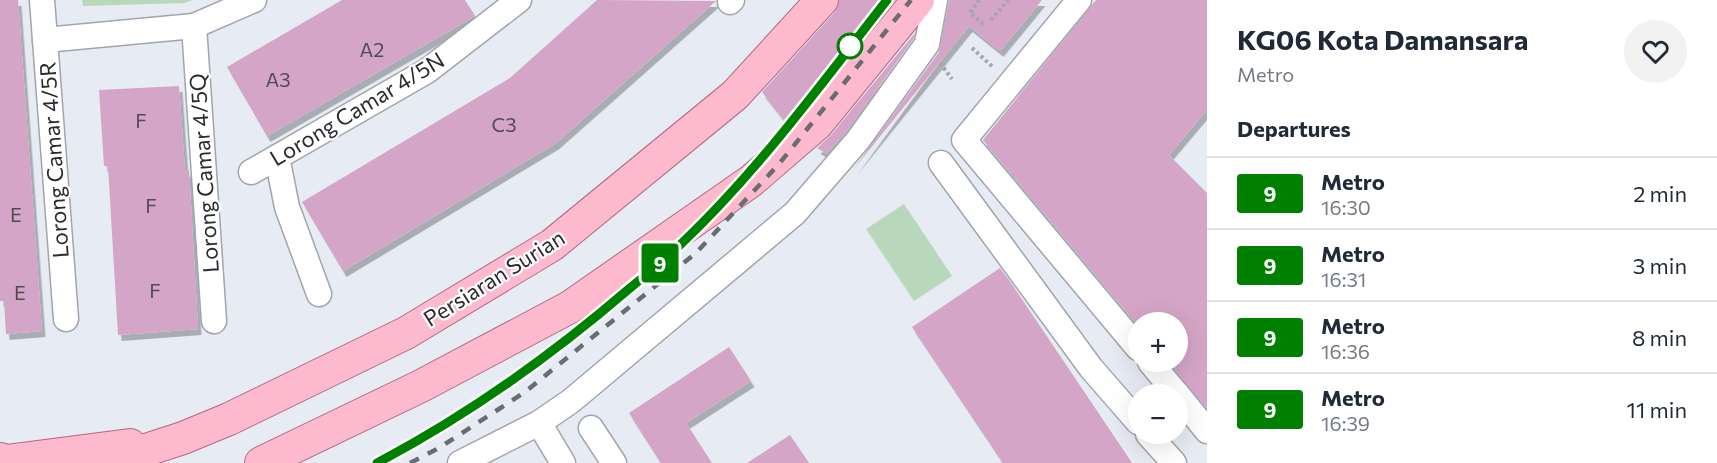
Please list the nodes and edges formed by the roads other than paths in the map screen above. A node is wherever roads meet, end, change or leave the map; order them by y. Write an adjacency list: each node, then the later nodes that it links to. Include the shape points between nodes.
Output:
1 (42, 0): 9 (street, Lorong Camar 4/5R)
2 (254, 0): 8 (street)
3 (822, 0): 24 (main road, Persiaran Surian, via 735,95 552,244 406,333)
4 (918, 0): 28 (main road, via 817,124 751,181 570,307 421,387)
5 (935, 0): 21 (street, via 927,44 858,140 795,213 571,401)
6 (1078, 0): 16 (street, via 964,140)
7 (511, 2): 10 (street, Lorong Camar 4/5N, via 427,71)
8 (194, 26): 9 (street); 15 (street, Lorong Camar 4/5Q)
9 (45, 40): 14 (street, Lorong Camar 4/5R)
10 (277, 157): 12 (street, Lorong Camar 4/5N); 13 (street, via 286,207)
11 (941, 163): 20 (street, via 1091,368)
12 (250, 172)
13 (319, 294)
14 (66, 320)
15 (214, 321)
16 (1128, 336)
17 (1158, 372): 18 (street)
18 (1168, 384)
19 (1188, 408): 23 (street)
20 (1128, 411)
21 (539, 423): 29 (street); 30 (street)
22 (591, 428): 31 (street)
23 (1207, 431)
24 (183, 438): 26 (main road); 27 (main road, Persiaran Surian)
25 (1157, 444): 32 (street)
26 (0, 459)
27 (106, 463)
28 (261, 463)
29 (460, 463)
30 (563, 463)
31 (614, 463)
32 (1174, 463)

